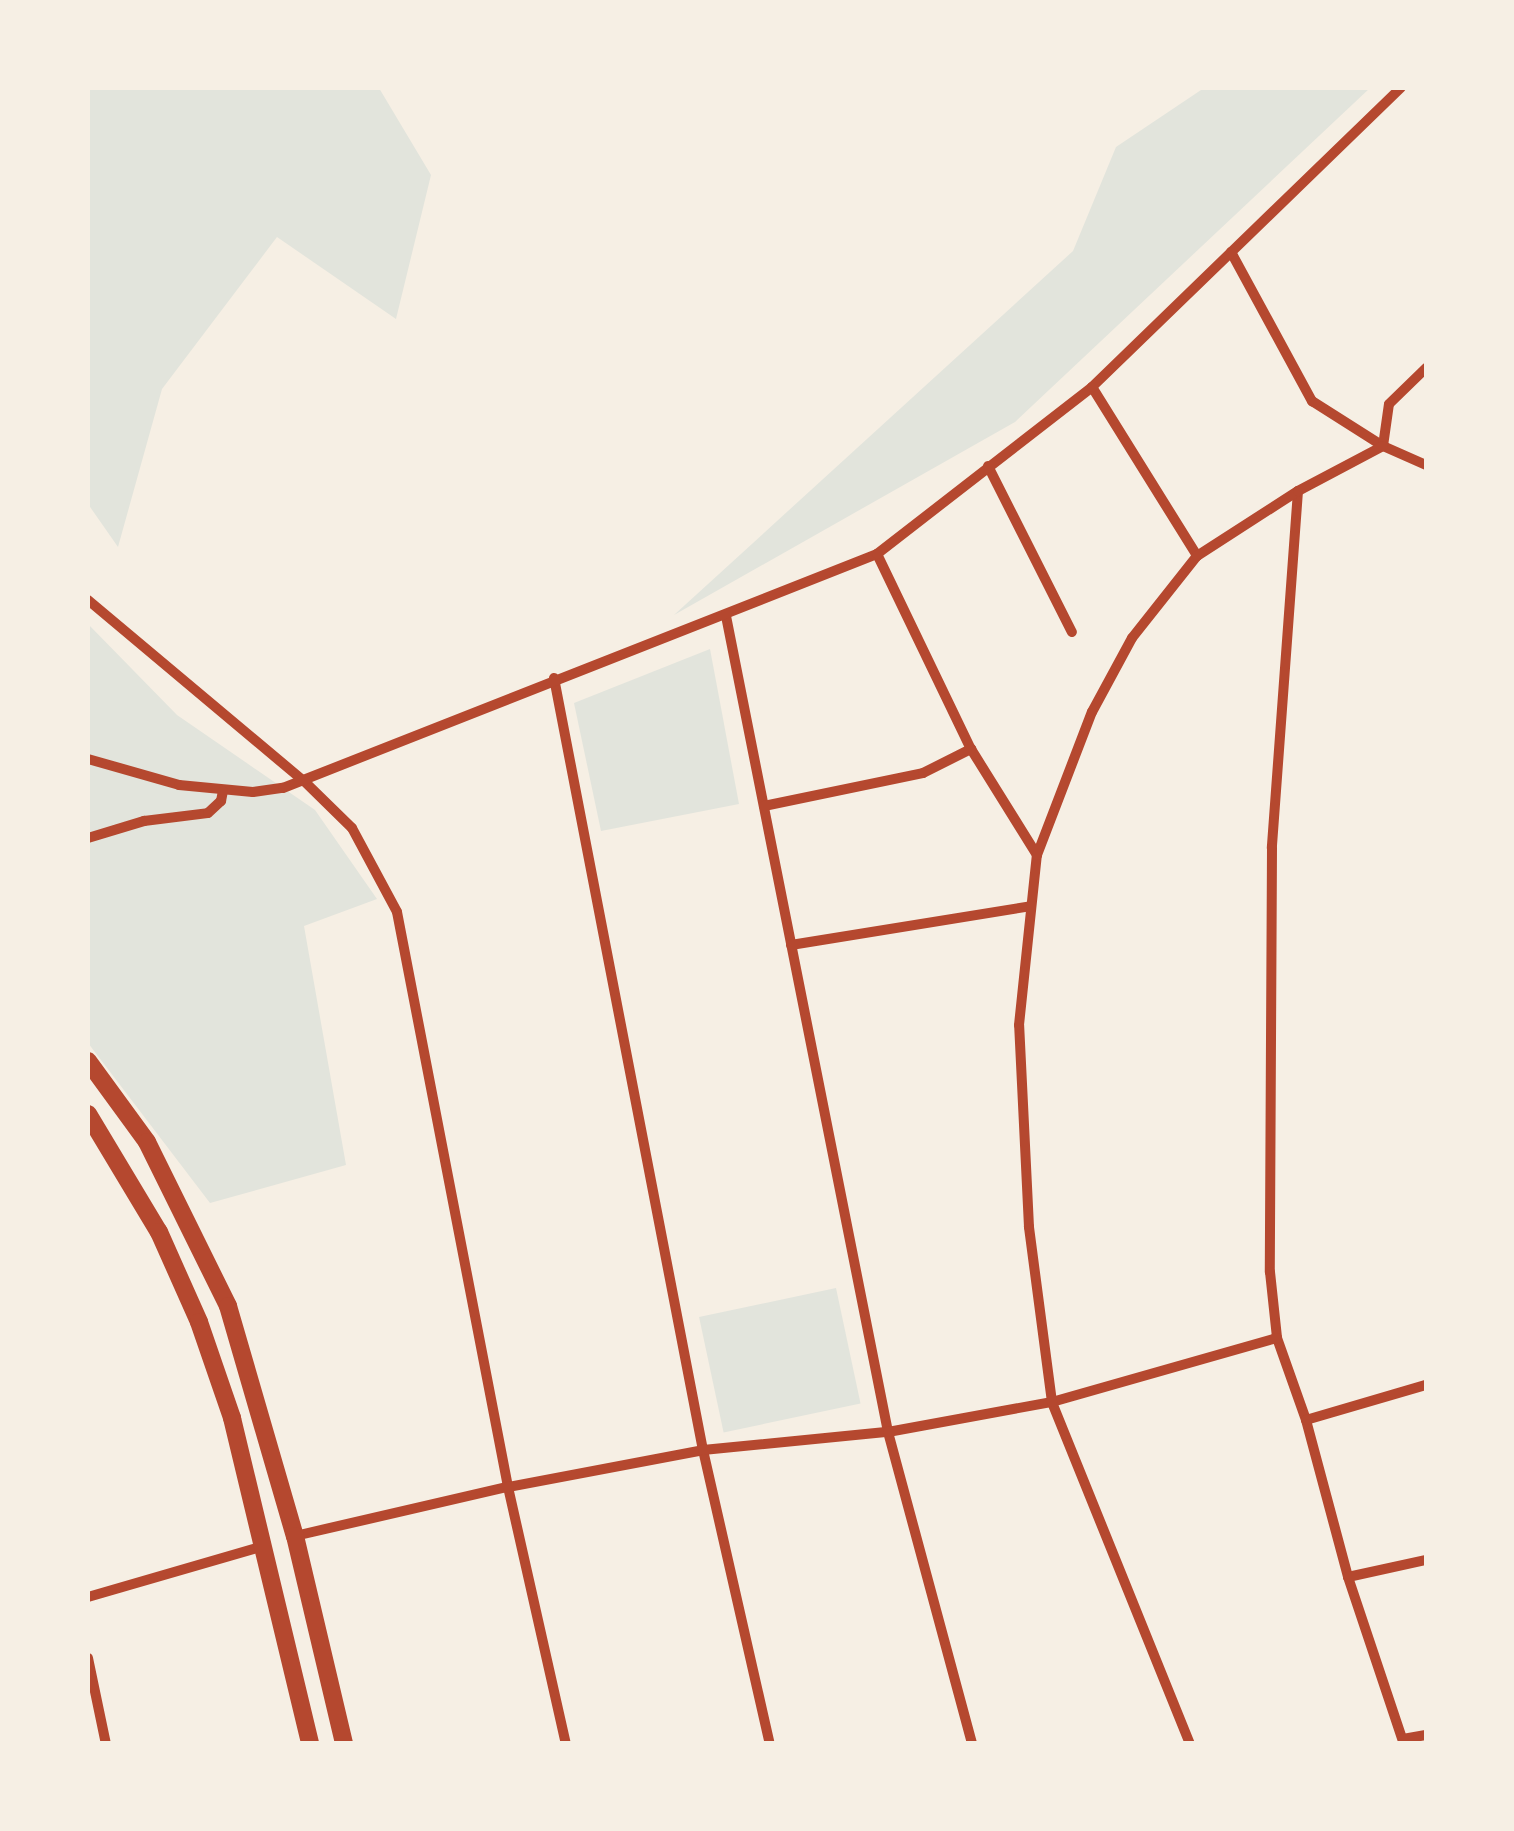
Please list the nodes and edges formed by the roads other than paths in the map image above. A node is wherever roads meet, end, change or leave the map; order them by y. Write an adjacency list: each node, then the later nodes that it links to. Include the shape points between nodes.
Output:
1 (1402, 88): 2 (street)
2 (1230, 252): 4 (street); 5 (street, via 1312,401)
3 (1426, 368): 5 (street, via 1389,404)
4 (1092, 387): 7 (street); 10 (street)
5 (1383, 446): 6 (street); 8 (street)
6 (1426, 465)
7 (988, 466): 9 (street); 13 (street)
8 (1298, 491): 10 (street); 26 (street, via 1272,848 1270,1272)
9 (877, 554): 12 (street); 15 (street)
10 (1197, 556): 21 (street, via 1132,638 1100,697)
11 (88, 600): 17 (street)
12 (726, 616): 14 (street); 19 (street)
13 (1072, 632)
14 (554, 678): 17 (street); 31 (street)
15 (970, 749): 19 (street, via 923,773); 21 (street)
16 (88, 759): 18 (street)
17 (304, 781): 18 (street); 32 (street, via 352,828 397,912)
18 (223, 791): 20 (street, via 208,813)
19 (764, 806): 23 (street)
20 (88, 838)
21 (1037, 855): 22 (street)
22 (1031, 906): 23 (street); 28 (street, via 1019,1025 1029,1227)
23 (791, 945): 30 (street)
24 (88, 1061): 33 (main road, via 147,1142 228,1306)
25 (88, 1114): 34 (main road, via 160,1232 199,1322)
26 (1276, 1338): 28 (street); 29 (street)
27 (1426, 1385): 29 (street)
28 (1052, 1402): 30 (street); 47 (street)
29 (1306, 1420): 36 (street)
30 (888, 1432): 31 (street); 46 (street)
31 (703, 1450): 32 (street); 45 (street)
32 (508, 1487): 33 (street); 44 (street)
33 (295, 1536): 43 (main road)
34 (264, 1546): 37 (street); 42 (main road)
35 (1426, 1560): 36 (street)
36 (1348, 1577): 40 (street)
37 (88, 1596)
38 (88, 1658): 41 (street)
39 (1426, 1735): 40 (street)
40 (1404, 1741)
41 (106, 1744)
42 (310, 1744)
43 (344, 1744)
44 (566, 1744)
45 (770, 1744)
46 (972, 1744)
47 (1190, 1744)

